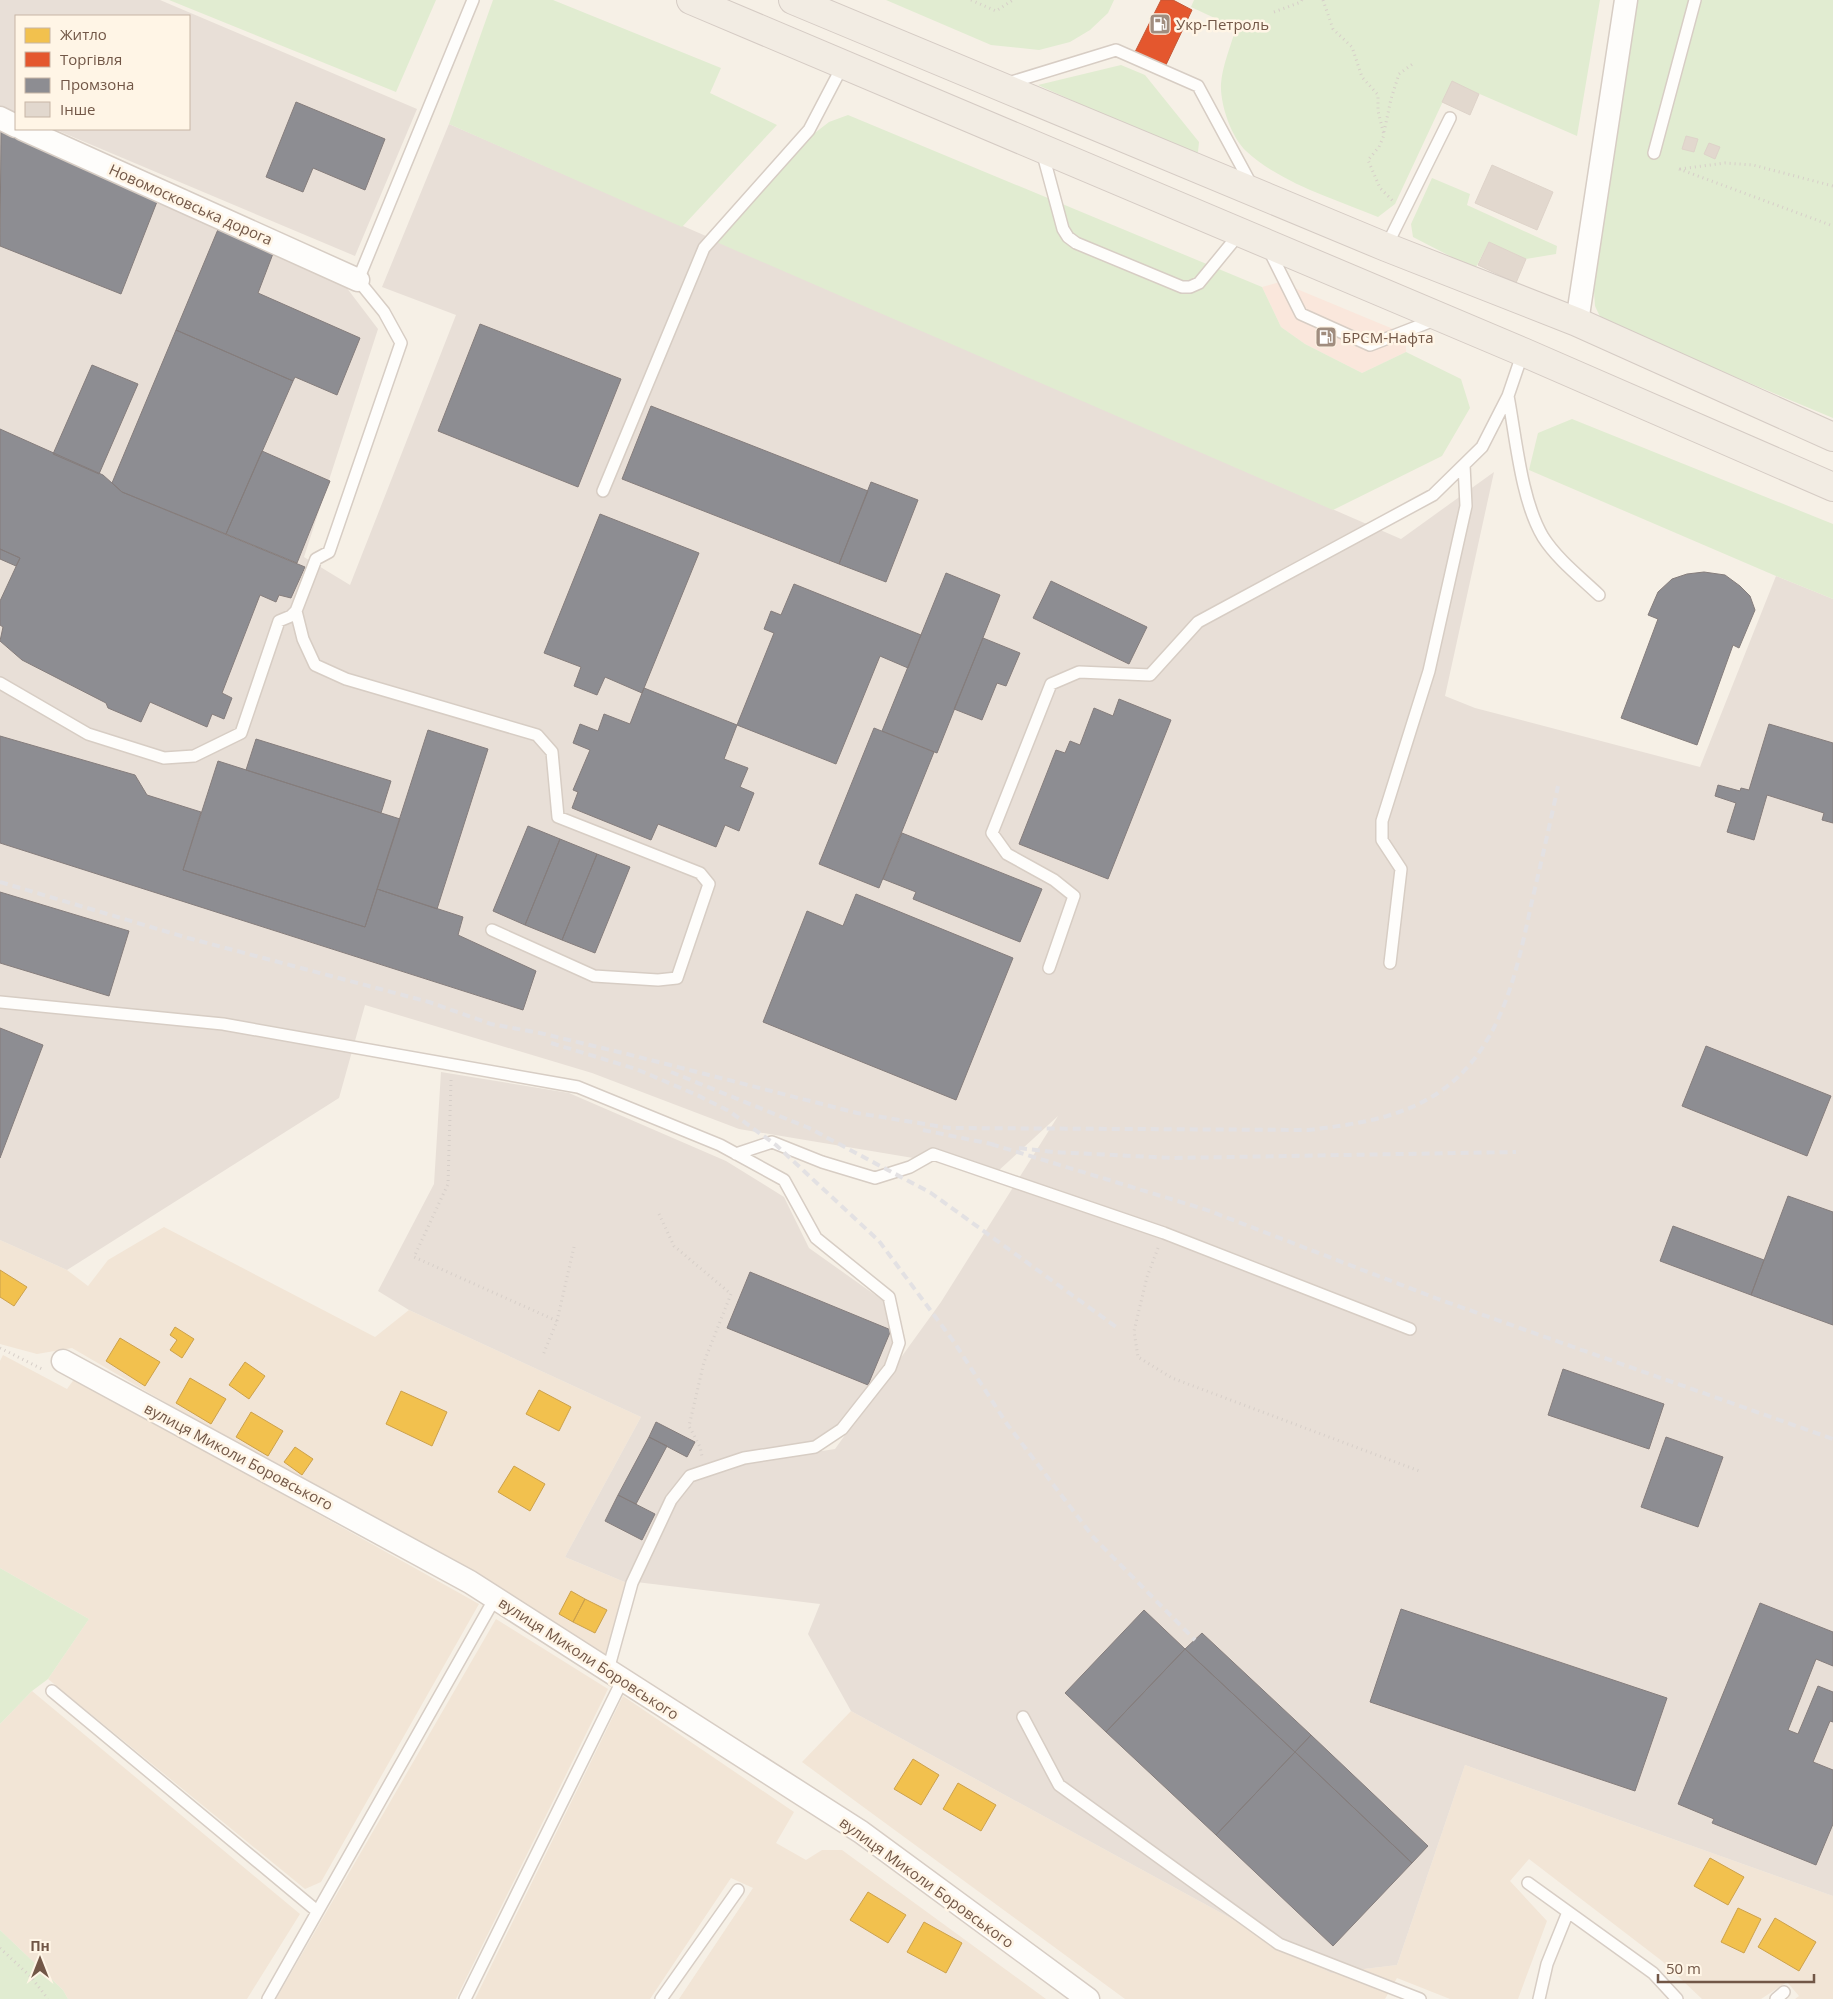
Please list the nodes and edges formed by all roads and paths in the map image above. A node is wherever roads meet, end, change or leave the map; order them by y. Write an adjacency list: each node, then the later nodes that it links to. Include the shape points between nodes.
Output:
1 (473, 0): 28 (lane)
2 (691, 0): 12 (main road)
3 (793, 0): 13 (main road)
4 (971, 0): 5 (path, via 996,11)
5 (1013, 0)
6 (1302, 0): 10 (path)
7 (1323, 0): 18 (path, via 1333,29 1352,47 1362,77 1378,95)
8 (1626, 0): 30 (street)
9 (1695, 0): 20 (lane)
10 (1274, 12)
11 (1414, 63): 18 (path, via 1399,74)
12 (844, 65): 19 (main road); 36 (lane, via 809,130 704,248)
13 (998, 86): 22 (main road); 22 (lane, via 1116,50 1198,86)
14 (0, 118): 16 (street)
15 (1450, 118): 23 (lane)
16 (15, 126)
17 (25, 130): 28 (street, Новомосковська дорога)
18 (1384, 135): 23 (path, via 1368,160 1380,188)
19 (1042, 149): 25 (main road); 25 (lane, via 1063,229 1076,243 1190,288 1199,283)
20 (1654, 153)
21 (1833, 186): 24 (path, via 1753,165 1726,163 1679,169)
22 (1256, 194): 27 (main road)
23 (1402, 212): 27 (lane)
24 (1833, 226)
25 (1240, 234): 26 (main road)
26 (1266, 244): 29 (main road); 29 (lane, via 1301,314 1370,345)
27 (1386, 247): 30 (main road)
28 (358, 280): 38 (lane, via 384,312 402,343 329,552 316,559)
29 (1441, 318): 31 (main road)
30 (1577, 322): 33 (main road)
31 (1523, 352): 32 (lane); 35 (main road)
32 (1508, 396): 34 (lane, via 1482,448); 37 (lane, via 1532,513 1543,537 1560,558)
33 (1833, 437)
34 (1464, 464): 41 (lane, via 1466,506 1429,671 1382,822 1382,840 1401,868); 42 (lane, via 1432,495 1198,622 1150,675 1079,672 1051,684 992,833 1007,854 1054,880 1074,896)
35 (1833, 487)
36 (603, 491)
37 (1599, 595)
38 (296, 611): 39 (lane, via 279,621 241,733 194,756 164,758 88,734); 40 (lane, via 303,639 315,665 346,679 537,735 552,752 558,817 700,873 709,884 677,978 594,976)
39 (0, 683)
40 (492, 930)
41 (1390, 963)
42 (1048, 968)
43 (0, 1002): 44 (lane, via 223,1024)
44 (451, 1064): 45 (lane, via 578,1087); 49 (path, via 448,1184 414,1257)
45 (736, 1154): 47 (lane, via 772,1142 875,1178 933,1154); 54 (lane, via 784,1180 816,1238 889,1297 899,1343 890,1368 842,1429 814,1447 744,1458)
46 (659, 1214): 54 (path, via 674,1246 731,1294 704,1362 689,1426 700,1448)
47 (1164, 1233): 50 (lane); 55 (path, via 1147,1277 1134,1331 1138,1357 1172,1378)
48 (574, 1247): 49 (path)
49 (558, 1321): 52 (path)
50 (1410, 1329)
51 (0, 1348): 53 (path, via 46,1371)
52 (543, 1355)
53 (64, 1361): 56 (street, вулиця Миколи Боровського)
54 (705, 1471): 57 (lane, via 690,1476 671,1500 632,1583)
55 (1422, 1472)
56 (495, 1598): 57 (street, вулиця Миколи Боровського); 62 (lane)
57 (616, 1675): 67 (lane); 69 (street, вулиця Миколи Боровського, via 862,1832)
58 (52, 1692): 62 (lane)
59 (1023, 1717): 70 (lane, via 1059,1785 1279,1944)
60 (1528, 1883): 63 (lane)
61 (738, 1890): 68 (lane)
62 (318, 1911): 66 (lane)
63 (1568, 1912): 71 (lane, via 1547,1964); 72 (lane, via 1654,1974)
64 (0, 1948): 65 (path, via 31,1977)
65 (48, 1999)
66 (268, 1999)
67 (465, 1999)
68 (661, 1999)
69 (1088, 1999)
70 (1420, 1999)
71 (1539, 1999)
72 (1677, 1999)

